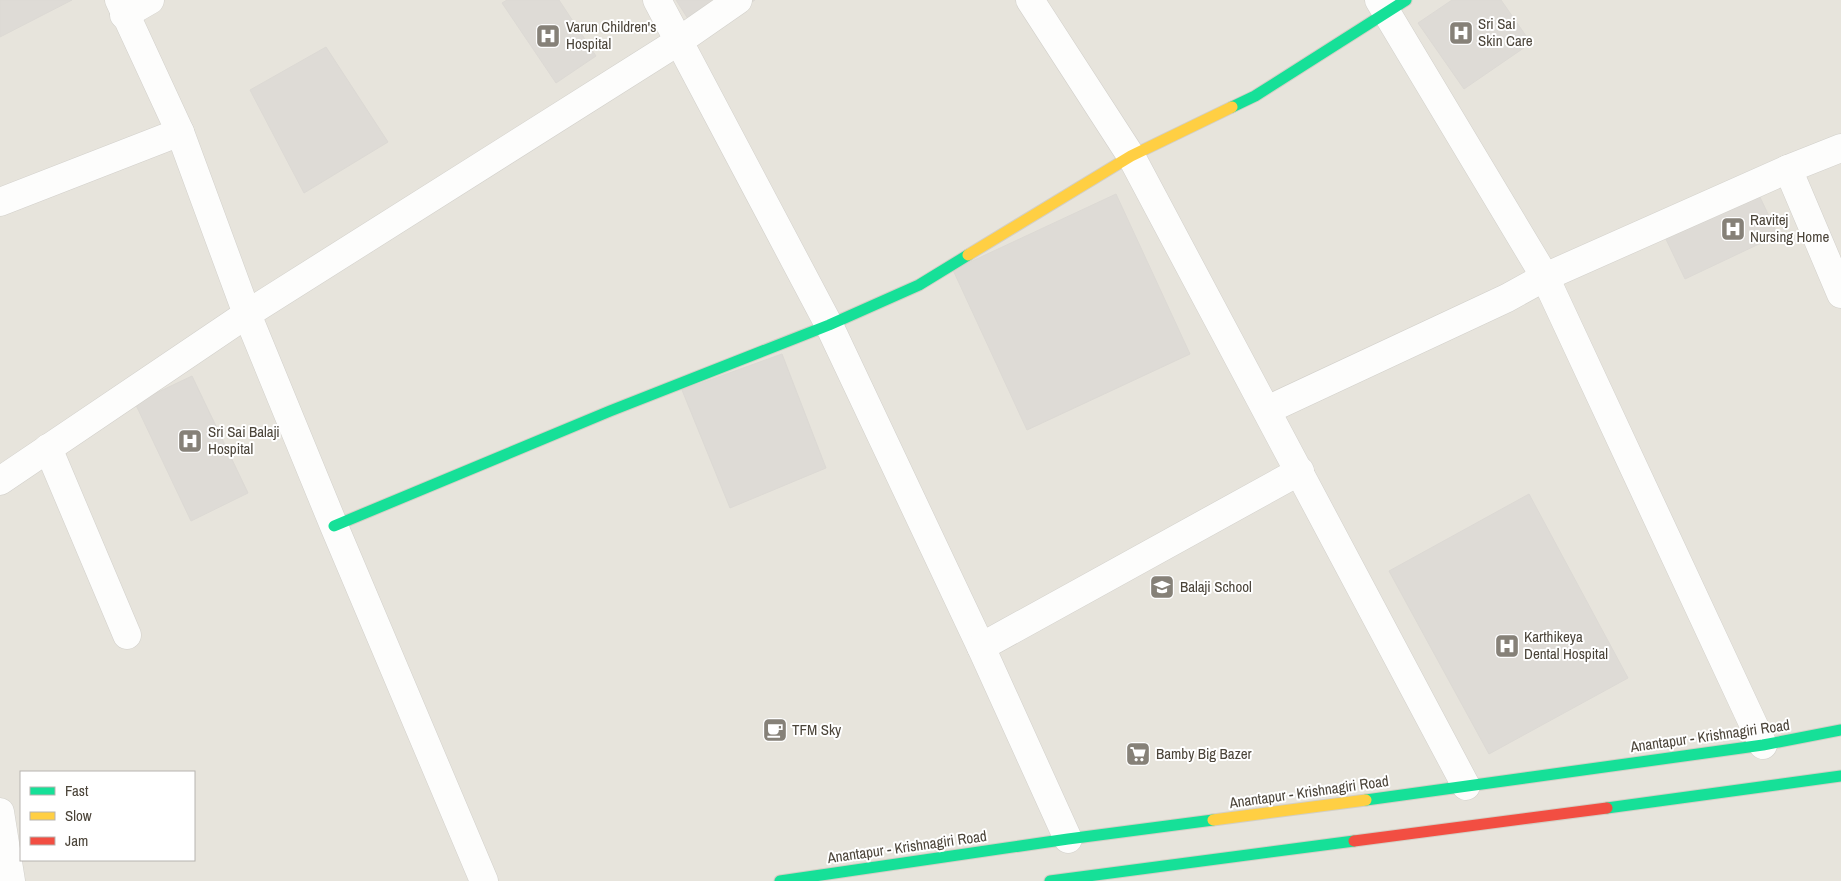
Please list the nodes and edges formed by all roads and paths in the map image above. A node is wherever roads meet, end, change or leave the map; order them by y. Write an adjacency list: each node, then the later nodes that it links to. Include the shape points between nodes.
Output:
1 (150, 0): 6 (street)
2 (657, 0): 7 (street)
3 (738, 0): 7 (street)
4 (1030, 0): 10 (street)
5 (1390, 4): 10 (main road, via 1255,96); 13 (street)
6 (121, 7): 8 (street)
7 (679, 41): 15 (street); 16 (street)
8 (180, 132): 12 (street); 15 (street)
9 (1841, 148): 11 (street)
10 (1131, 156): 16 (main road, via 919,285); 17 (street)
11 (1788, 169): 13 (street); 14 (street)
12 (0, 202)
13 (1545, 277): 17 (street); 25 (street)
14 (1841, 294)
15 (247, 314): 18 (street); 21 (street)
16 (828, 325): 21 (main road, via 610,411); 23 (street)
17 (1268, 410): 19 (street)
18 (48, 448): 20 (street); 22 (street)
19 (1300, 471): 23 (street); 27 (street)
20 (0, 480)
21 (334, 526): 31 (street)
22 (127, 635)
23 (981, 647): 29 (street)
24 (1841, 730): 25 (main road, Anantapur - Krishnagiri Road)
25 (1763, 745): 27 (main road, Anantapur - Krishnagiri Road)
26 (1841, 776): 33 (main road)
27 (1466, 786): 29 (main road, Anantapur - Krishnagiri Road)
28 (0, 812): 30 (street)
29 (1068, 839): 32 (main road, Anantapur - Krishnagiri Road)
30 (11, 881)
31 (484, 881)
32 (780, 881)
33 (1050, 881)

